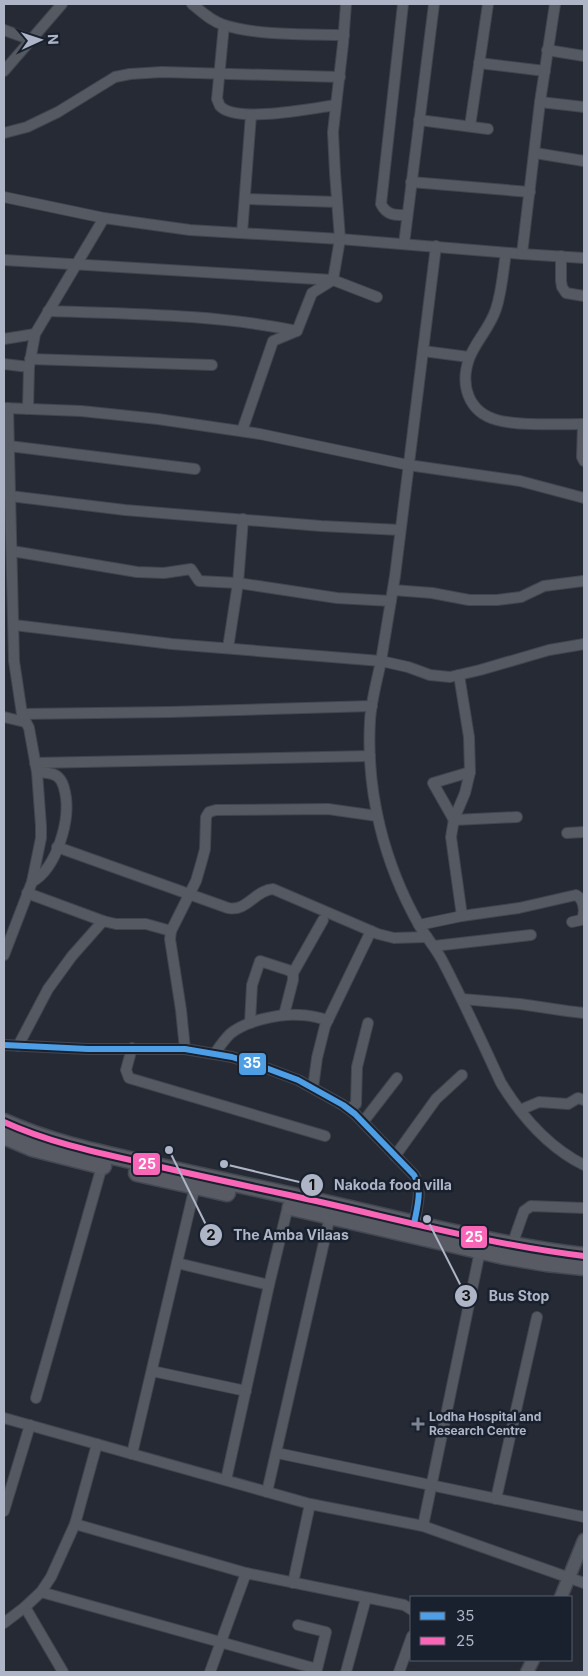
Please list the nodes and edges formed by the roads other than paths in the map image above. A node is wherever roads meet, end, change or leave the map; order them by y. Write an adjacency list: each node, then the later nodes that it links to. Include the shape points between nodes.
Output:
1 (62, 4): 11 (street)
2 (346, 4): 10 (street)
3 (402, 4): 34 (street, via 381,204 384,211 391,214)
4 (434, 4): 23 (street)
5 (488, 4): 14 (street)
6 (555, 4): 12 (street)
7 (195, 5): 8 (street, via 208,18)
8 (224, 25): 10 (street, via 262,32); 17 (street)
9 (4, 30): 11 (street)
10 (344, 35): 18 (street)
11 (32, 40): 15 (street)
12 (547, 50): 13 (street); 16 (street)
13 (584, 56)
14 (479, 63): 16 (street); 24 (street)
15 (4, 71)
16 (545, 71): 19 (street)
17 (219, 73): 18 (street); 22 (street, via 217,99 220,106); 26 (street, via 162,72 115,77 58,112 27,127)
18 (340, 77): 20 (street)
19 (540, 102): 21 (street); 27 (street)
20 (336, 105): 22 (street); 33 (street, via 333,132)
21 (584, 107)
22 (252, 115): 32 (street)
23 (419, 120): 24 (street); 29 (street)
24 (470, 126): 25 (street)
25 (488, 129)
26 (4, 133)
27 (535, 153): 28 (street); 30 (street)
28 (584, 161)
29 (411, 182): 30 (street); 34 (street)
30 (530, 192): 41 (street)
31 (4, 197): 35 (street)
32 (245, 199): 33 (street); 36 (street)
33 (337, 202): 37 (street)
34 (407, 215): 38 (street)
35 (104, 218): 36 (street, via 190,230); 45 (street)
36 (242, 233): 37 (street)
37 (340, 239): 38 (street); 46 (street)
38 (404, 244): 39 (street)
39 (436, 246): 40 (street); 53 (street)
40 (506, 253): 41 (street); 54 (street, via 497,308)
41 (522, 254): 42 (street)
42 (561, 256): 43 (street); 47 (street, via 562,288 566,293)
43 (584, 258)
44 (4, 260): 45 (street)
45 (76, 265): 46 (street); 49 (street)
46 (333, 280): 48 (street); 50 (street, via 312,293)
47 (584, 296)
48 (377, 297)
49 (48, 311): 50 (street, via 221,319); 51 (street)
50 (297, 331): 61 (street, via 273,341)
51 (35, 334): 52 (street); 55 (street)
52 (4, 339)
53 (423, 351): 54 (street); 64 (street)
54 (469, 357): 60 (street, via 465,388 471,402 483,414 512,423)
55 (30, 363): 56 (street); 57 (street); 59 (street)
56 (4, 364)
57 (212, 365)
58 (6, 408): 59 (street); 62 (street)
59 (28, 409): 61 (street, via 81,411)
60 (583, 424): 63 (street)
61 (242, 431): 64 (street)
62 (9, 446): 65 (street); 66 (street)
63 (584, 461)
64 (408, 465): 67 (street, via 520,481); 69 (street)
65 (195, 469)
66 (10, 496): 68 (street, via 125,510); 70 (street)
67 (584, 498)
68 (243, 519): 69 (street); 72 (street)
69 (400, 530): 73 (street)
70 (9, 544): 72 (street, via 137,572 192,570 200,581); 74 (street)
71 (584, 579): 73 (street, via 544,586 521,597 496,600 469,600 432,593)
72 (238, 583): 73 (street, via 337,598); 76 (street)
73 (392, 596): 77 (street)
74 (14, 625): 76 (street); 81 (street, via 14,661)
75 (584, 644): 78 (street, via 549,650)
76 (228, 648): 77 (street)
77 (381, 661): 78 (street, via 439,677); 79 (street)
78 (459, 675): 84 (street, via 469,737)
79 (372, 706): 81 (street); 82 (street)
80 (4, 717): 81 (street)
81 (24, 718): 83 (street, via 29,728)
82 (370, 756): 83 (street); 85 (street)
83 (36, 768): 90 (street, via 54,774 63,783 66,821); 91 (street, via 41,838)
84 (470, 772): 87 (street); 87 (street, via 433,783)
85 (377, 816): 93 (street, via 328,808 211,810 206,818 205,849); 98 (street, via 397,878)
86 (518, 817): 87 (street)
87 (454, 820): 94 (street, via 451,838)
88 (584, 832): 89 (street)
89 (567, 833)
90 (57, 847): 91 (street, via 44,872); 93 (street)
91 (32, 882): 92 (street)
92 (27, 893): 96 (street); 103 (street)
93 (189, 895): 99 (street); 100 (street, via 236,909 273,889)
94 (462, 916): 97 (street, via 576,895 582,900 584,914 581,920); 98 (street)
95 (323, 920): 104 (street)
96 (103, 921): 99 (street, via 146,924); 112 (street, via 48,989)
97 (572, 922)
98 (419, 925): 102 (street)
99 (171, 931): 114 (street)
100 (371, 931): 102 (street, via 394,938); 108 (street)
101 (531, 935): 102 (street)
102 (431, 942): 105 (street)
103 (4, 955)
104 (292, 973): 107 (street); 109 (street, via 260,961 252,985)
105 (462, 999): 106 (street); 121 (street, via 501,1083)
106 (584, 1013)
107 (284, 1015): 108 (street); 109 (street)
108 (328, 1020): 118 (street, via 317,1058)
109 (250, 1023): 115 (street, via 230,1034)
110 (368, 1023): 120 (street, via 357,1068 356,1104)
111 (4, 1045): 112 (street)
112 (18, 1046): 113 (street)
113 (132, 1048): 114 (street); 125 (street, via 126,1070 129,1078)
114 (185, 1049): 115 (street)
115 (216, 1053): 118 (street, via 266,1068)
116 (462, 1075): 126 (street, via 436,1099)
117 (397, 1078): 123 (street)
118 (313, 1088): 120 (street)
119 (584, 1100): 121 (street, via 578,1098 568,1104 539,1102)
120 (349, 1110): 123 (street)
121 (520, 1110): 127 (street, via 550,1144)
122 (4, 1122): 133 (main road, via 92,1152)
123 (363, 1122): 126 (street)
124 (4, 1136): 128 (main road, via 32,1148)
125 (325, 1136)
126 (396, 1156): 133 (street, via 418,1183 419,1199)
127 (584, 1165)
128 (102, 1166): 129 (main road); 143 (street)
129 (195, 1186): 130 (main road); 137 (street)
130 (288, 1206): 132 (main road); 139 (street)
131 (584, 1208): 134 (street, via 531,1206 524,1211)
132 (330, 1216): 135 (main road); 147 (street)
133 (414, 1224): 134 (main road)
134 (512, 1245): 136 (main road)
135 (480, 1251): 138 (main road); 151 (street)
136 (584, 1256)
137 (177, 1263): 139 (street); 141 (street)
138 (584, 1268)
139 (269, 1285): 142 (street)
140 (537, 1317): 153 (street)
141 (152, 1371): 142 (street); 148 (street)
142 (246, 1390): 149 (street)
143 (36, 1398)
144 (4, 1418): 145 (street)
145 (30, 1425): 146 (street); 150 (street)
146 (97, 1444): 148 (street); 157 (street)
147 (277, 1453): 151 (street); 152 (street)
148 (132, 1454): 149 (street)
149 (226, 1480): 152 (street)
150 (8, 1485): 155 (street)
151 (431, 1486): 153 (street); 158 (street)
152 (268, 1492): 154 (street)
153 (496, 1499): 156 (street)
154 (310, 1504): 158 (street); 163 (street)
155 (4, 1510)
156 (584, 1517)
157 (76, 1524): 160 (street); 164 (street)
158 (423, 1526): 161 (street)
159 (584, 1540): 161 (street)
160 (246, 1573): 163 (street); 172 (street)
161 (570, 1578): 162 (street); 165 (street)
162 (584, 1583)
163 (292, 1584): 166 (street)
164 (41, 1592): 167 (street); 172 (street)
165 (561, 1596)
166 (366, 1598): 168 (street); 175 (street)
167 (25, 1607): 169 (street); 173 (street)
168 (410, 1609)
169 (4, 1623)
170 (298, 1625): 172 (street, via 326,1632 317,1669)
171 (410, 1642): 176 (street)
172 (221, 1644): 174 (street)
173 (63, 1672)
174 (210, 1672)
175 (346, 1672)
176 (399, 1672)

